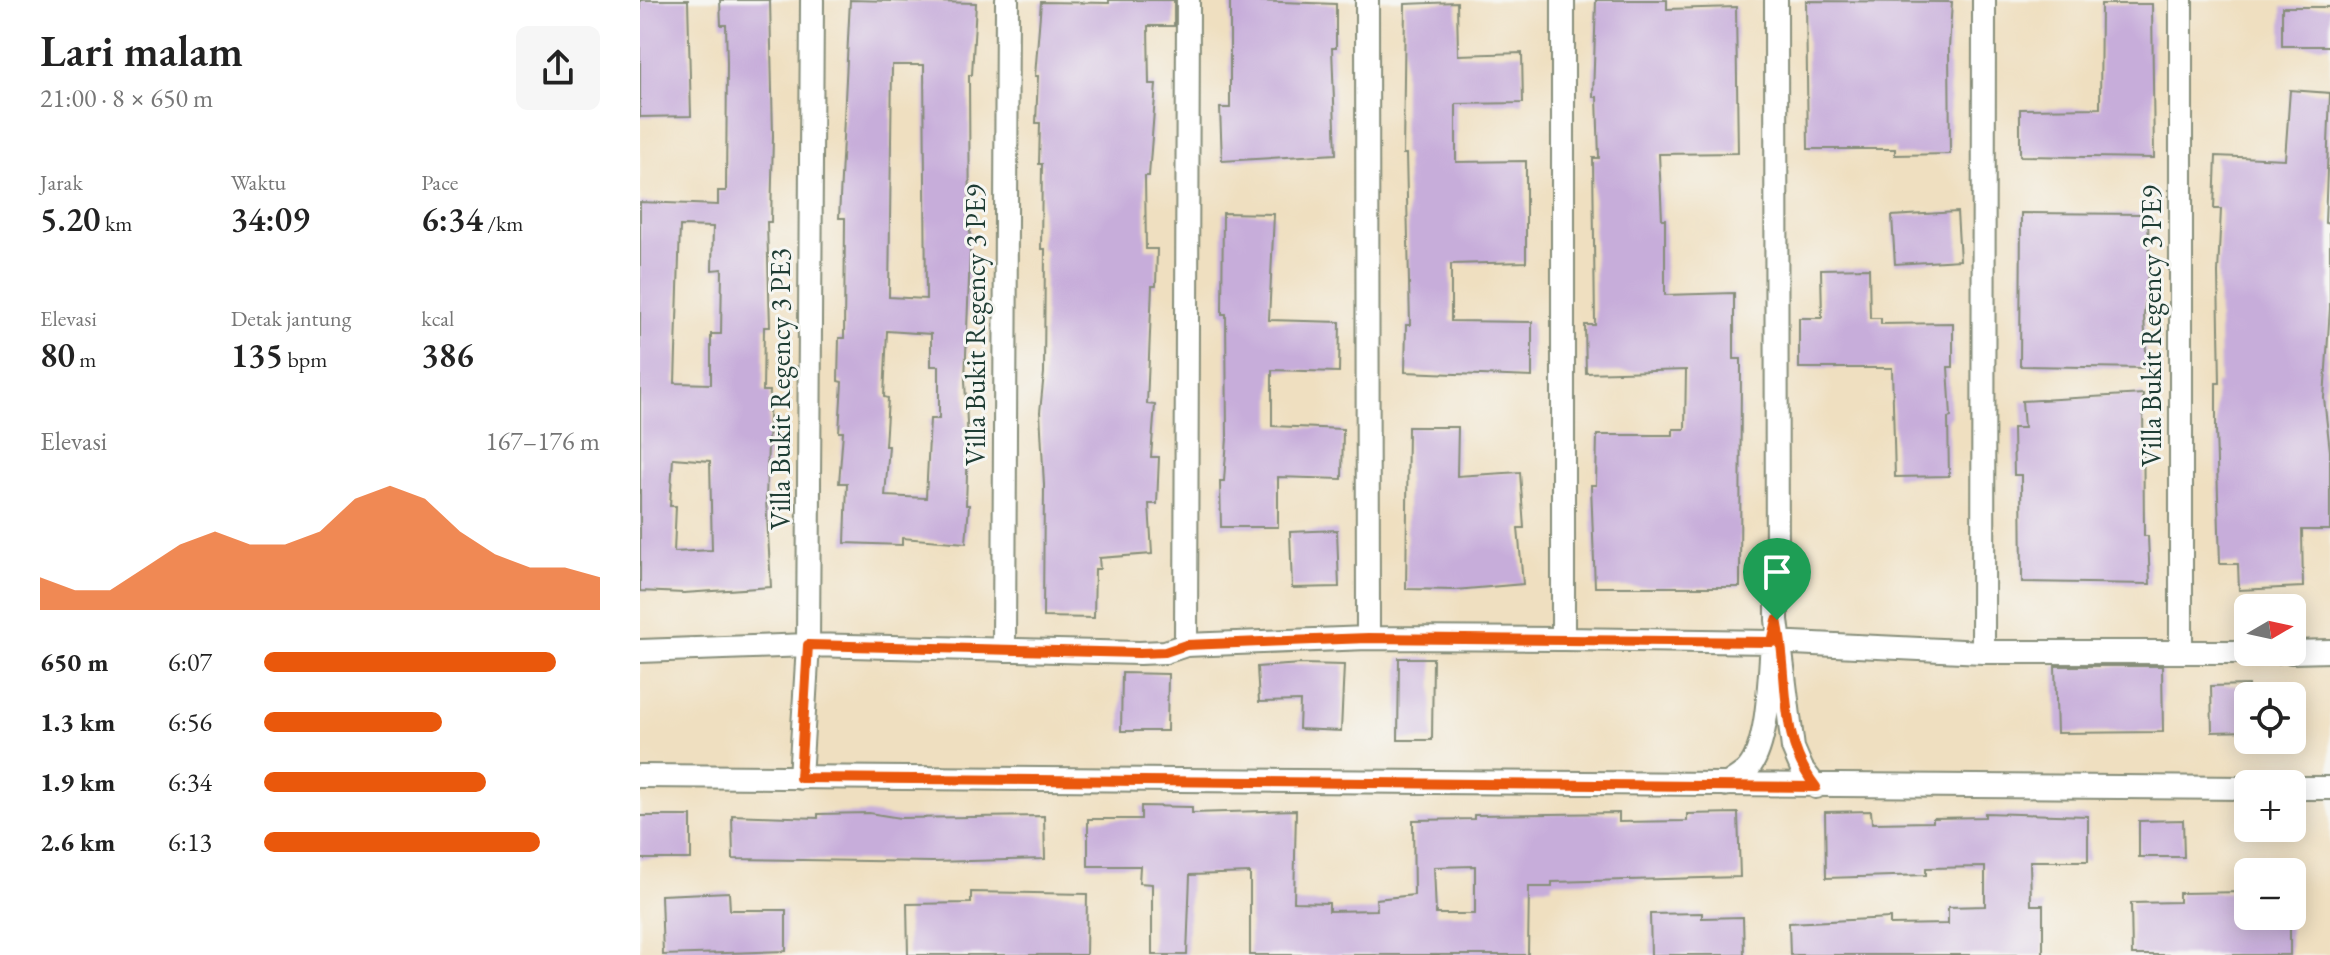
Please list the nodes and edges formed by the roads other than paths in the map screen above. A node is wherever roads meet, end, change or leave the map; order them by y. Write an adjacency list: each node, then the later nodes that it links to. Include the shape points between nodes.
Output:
1 (812, 0): 12 (street, Villa Bukit Regency 3 PE3)
2 (1007, 0): 14 (street, Villa Bukit Regency 3 PE9)
3 (1188, 0): 13 (street)
4 (1367, 0): 9 (street)
5 (1563, 0): 10 (street)
6 (1776, 0): 11 (street)
7 (1984, 0): 17 (street)
8 (2181, 0): 18 (street, Villa Bukit Regency 3 PE9)
9 (1368, 638): 10 (street); 13 (street)
10 (1563, 639): 11 (street)
11 (1777, 643): 17 (street); 23 (street, via 1756,755 1748,769); 24 (street, via 1793,748)
12 (808, 645): 14 (street); 15 (street); 22 (street, Villa Bukit Regency 3 PE3)
13 (1186, 645): 14 (street, via 1139,653)
14 (1004, 650)
15 (640, 651)
16 (2330, 651): 20 (street)
17 (1983, 652): 18 (street)
18 (2181, 652): 19 (street)
19 (2234, 652)
20 (2306, 652)
21 (640, 776): 22 (street)
22 (800, 778): 23 (street)
23 (1726, 785): 24 (street)
24 (1816, 787): 25 (street)
25 (2234, 788)
26 (2306, 788): 27 (street)
27 (2330, 788)

